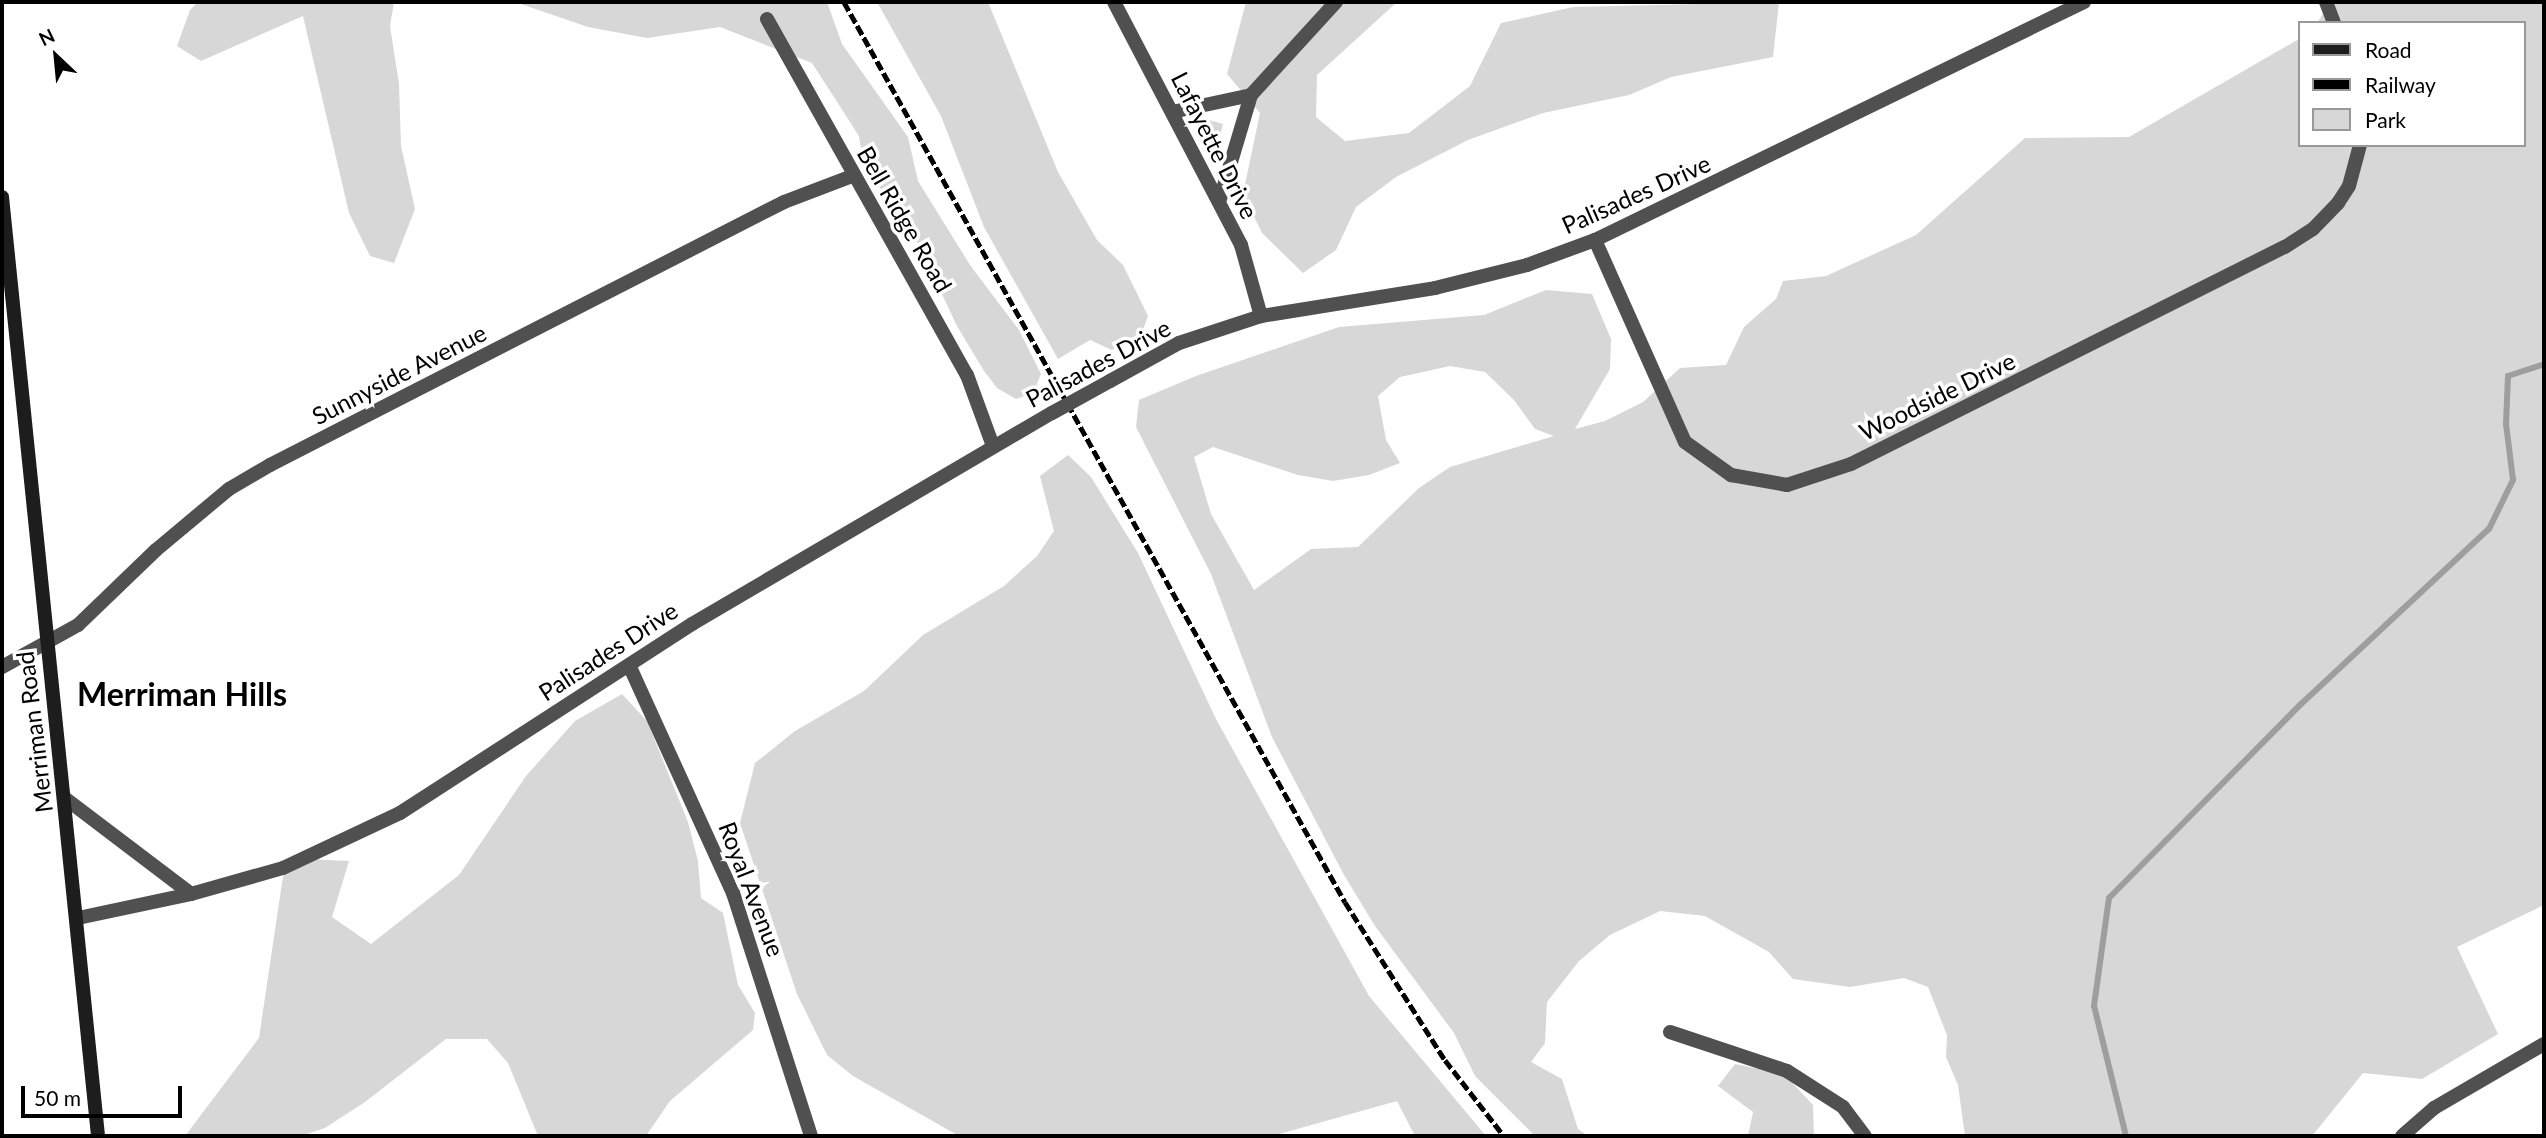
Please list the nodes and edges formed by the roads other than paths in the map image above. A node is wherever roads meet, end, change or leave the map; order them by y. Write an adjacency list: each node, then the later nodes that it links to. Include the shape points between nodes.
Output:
1 (1114, 2): 8 (street, Lafayette Drive)
2 (1336, 2): 7 (street)
3 (2084, 2): 13 (street, Palisades Drive)
4 (2326, 2): 6 (street)
5 (767, 19): 10 (street, Bell Ridge Road)
6 (2333, 21)
7 (1251, 95): 8 (street); 12 (street)
8 (1172, 112): 12 (street, Lafayette Drive)
9 (2360, 147): 13 (street, Woodside Drive, via 2338,203 2313,229 2285,247 1851,464 1787,485 1731,475 1685,442)
10 (852, 176): 15 (street, Bell Ridge Road, via 967,375); 16 (street, Sunnyside Avenue, via 784,202 270,465 229,489 156,550 78,625)
11 (2, 197): 16 (main road, Merriman Road)
12 (1220, 199): 14 (street, Lafayette Drive, via 1241,245)
13 (1595, 240): 14 (street, Palisades Drive, via 1527,265 1435,288)
14 (1261, 316): 15 (street, Palisades Drive, bridge, via 1178,343)
15 (993, 446): 17 (street, Palisades Drive)
16 (47, 644): 18 (street, Sunnyside Avenue); 19 (main road, Merriman Road)
17 (629, 665): 20 (street, Palisades Drive, via 400,813 283,868); 25 (street, Royal Avenue, via 733,893)
18 (2, 667)
19 (66, 799): 20 (street); 21 (main road, Merriman Road)
20 (191, 894): 21 (street, Palisades Drive)
21 (78, 918): 24 (main road, Merriman Road)
22 (1670, 1032): 26 (street, via 1787,1071 1843,1107)
23 (2544, 1044): 27 (street, via 2434,1108)
24 (99, 1136)
25 (811, 1136)
26 (1865, 1136)
27 (2402, 1136)

